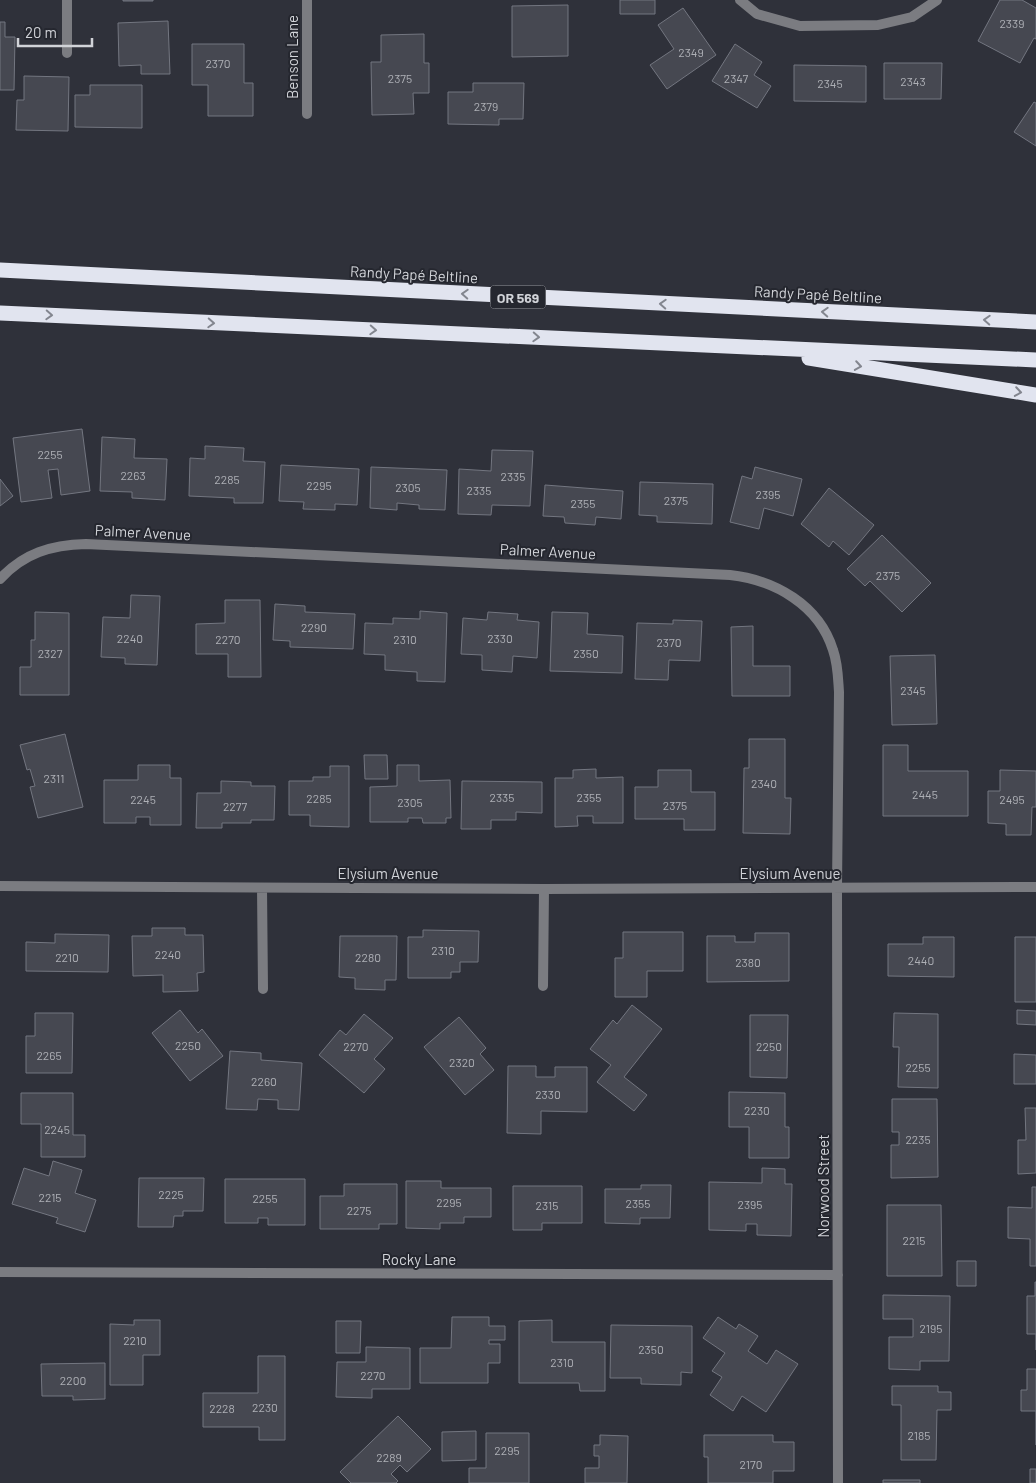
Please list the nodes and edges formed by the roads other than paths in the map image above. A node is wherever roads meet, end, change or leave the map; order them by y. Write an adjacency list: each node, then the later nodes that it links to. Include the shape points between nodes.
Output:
1 (67, 0): 5 (street)
2 (307, 0): 6 (street, Benson Lane)
3 (740, 0): 4 (street, via 757,14 800,26 878,25 912,17)
4 (937, 0)
5 (67, 53)
6 (307, 114)
7 (0, 270): 9 (highway, Randy Papé Beltline / OR 569, one-way to 7)
8 (0, 313): 10 (highway, one-way to 10)
9 (1036, 322)
10 (741, 347): 11 (highway); 12 (highway, one-way to 12)
11 (1036, 360)
12 (1036, 395)
13 (0, 579): 17 (street, Palmer Avenue, via 21,561 38,553 53,547 86,544 730,575 765,583 790,594 811,612 835,656 839,692)
14 (0, 886): 16 (street, Elysium Avenue)
15 (1036, 887): 17 (street, Elysium Avenue)
16 (262, 888): 18 (street, Elysium Avenue); 20 (street)
17 (837, 888): 18 (street, Elysium Avenue); 22 (street, Norwood Street)
18 (544, 889): 19 (street)
19 (543, 986)
20 (263, 989)
21 (0, 1272): 22 (street, Rocky Lane)
22 (838, 1275): 23 (street, Norwood Street)
23 (838, 1483)

